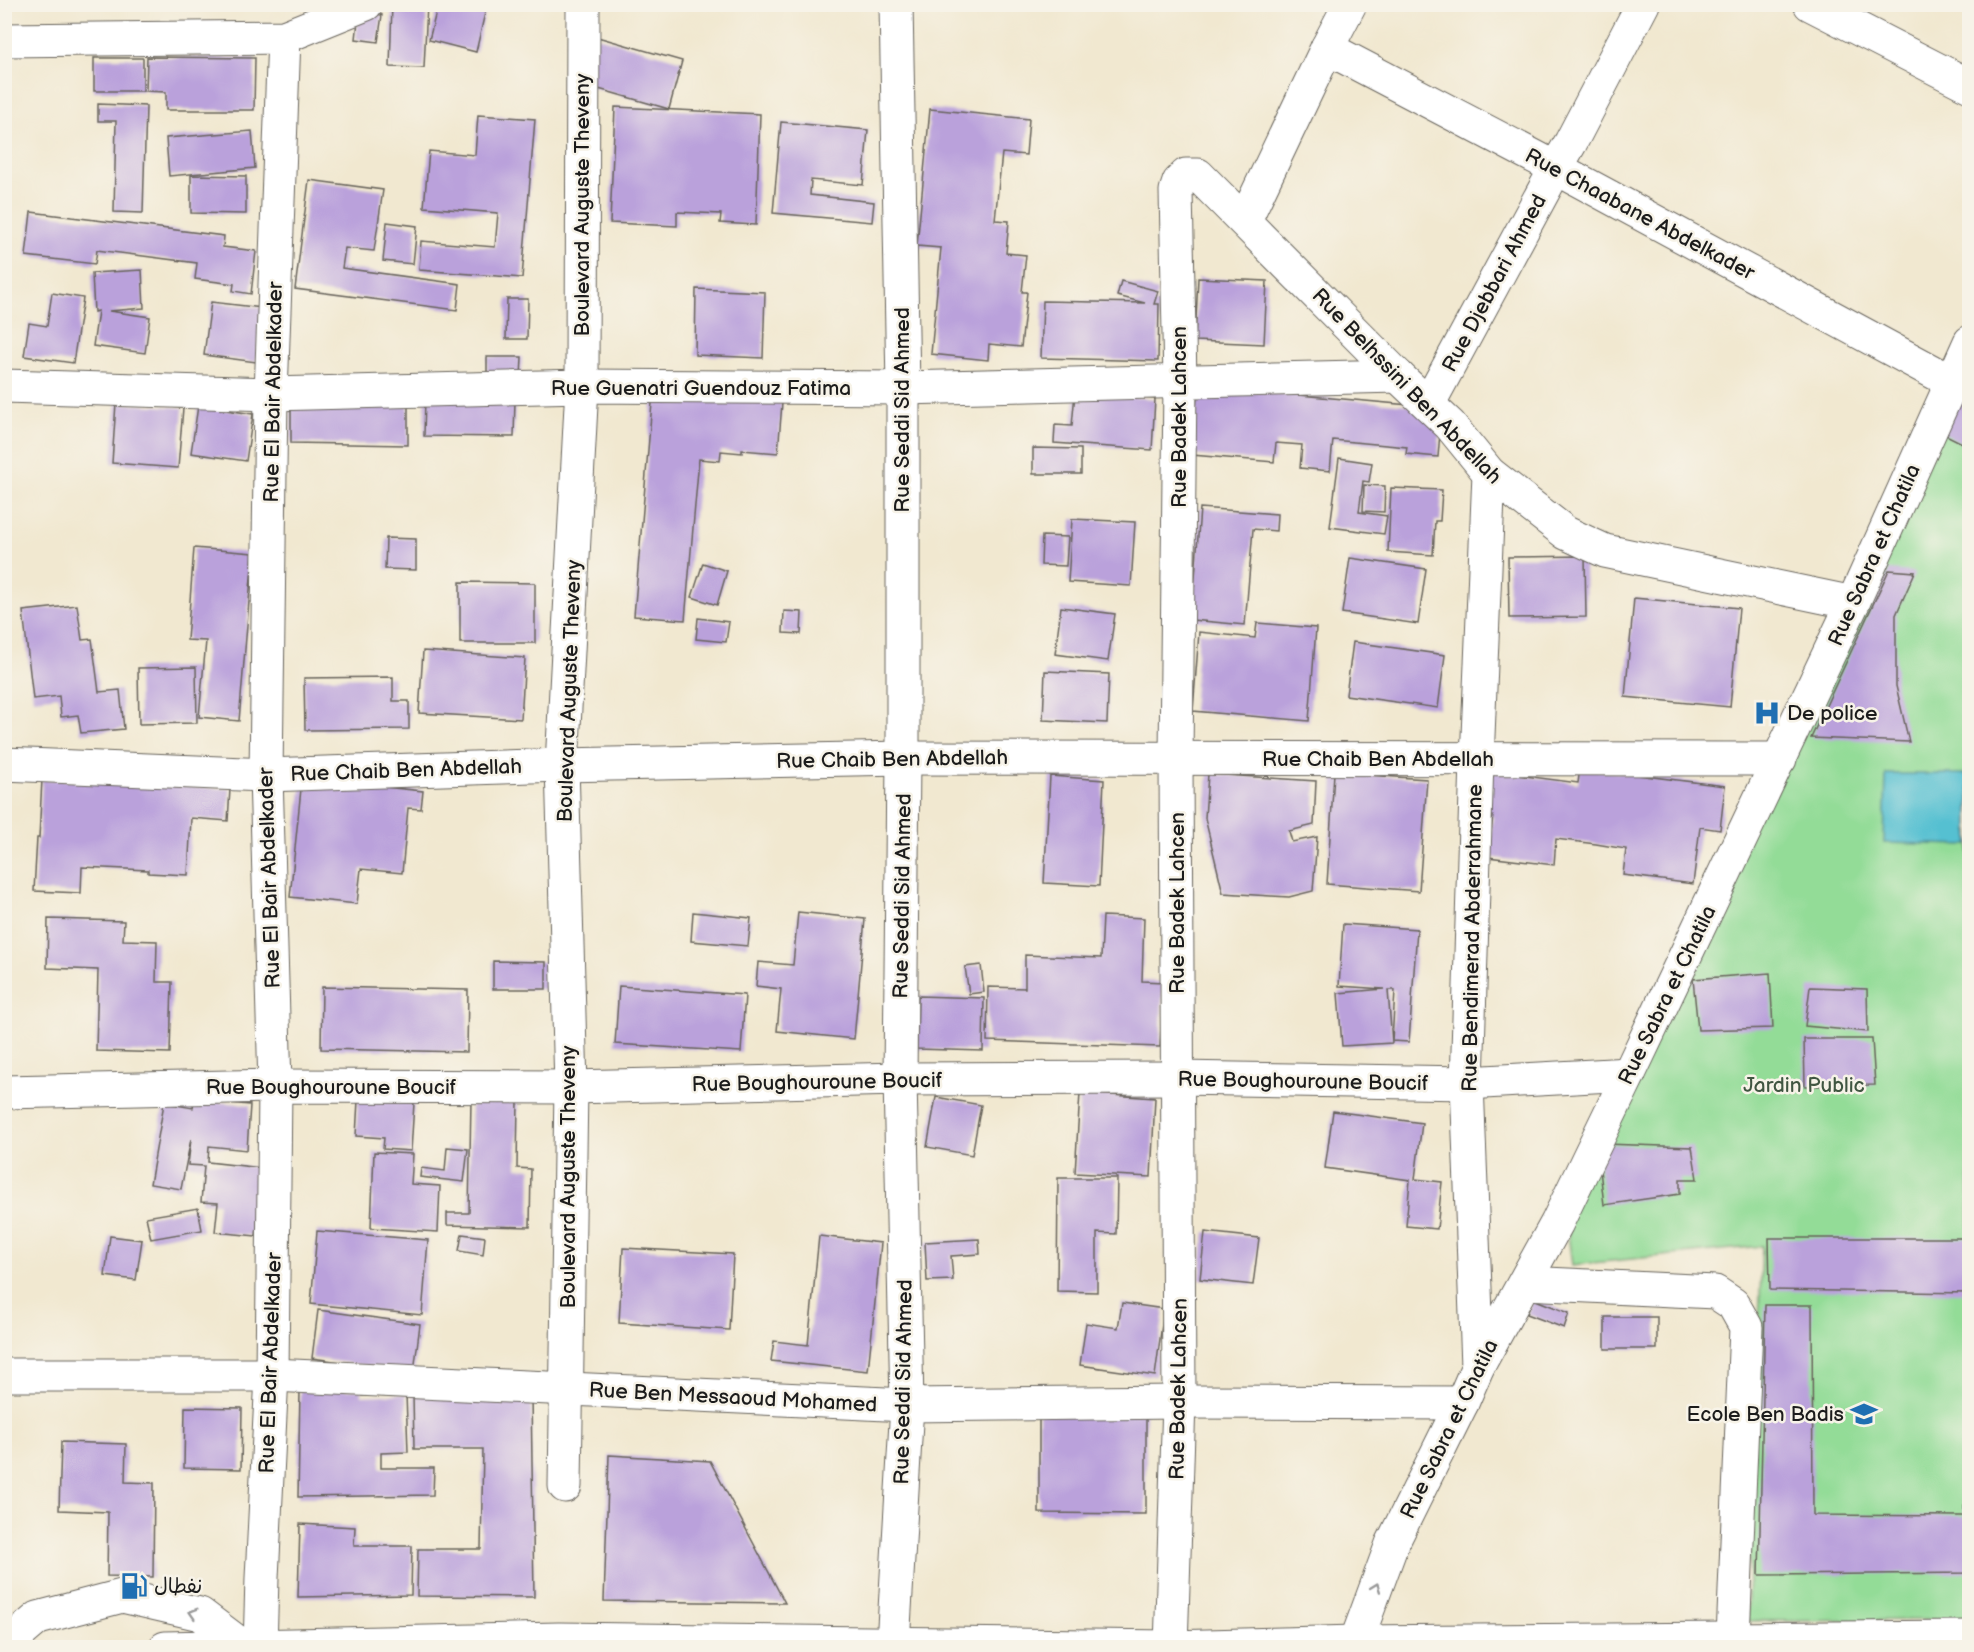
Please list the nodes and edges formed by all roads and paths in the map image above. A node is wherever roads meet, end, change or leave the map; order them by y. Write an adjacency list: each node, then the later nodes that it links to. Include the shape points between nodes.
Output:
1 (366, 4): 7 (street)
2 (583, 4): 20 (street, Boulevard Auguste Theveny)
3 (896, 4): 21 (street, Rue Seddi Sid Ahmed)
4 (1350, 4): 10 (street)
5 (1643, 4): 12 (street, Rue Djebbari Ahmed)
6 (1810, 4): 11 (street)
7 (334, 12): 8 (street)
8 (284, 37): 9 (street); 22 (street, Rue El Bair Abdelkader)
9 (4, 40)
10 (1327, 48): 12 (street, Rue Chaabane Abdelkader); 14 (street)
11 (1970, 86)
12 (1556, 168): 18 (street, Rue Chaabane Abdelkader); 23 (street, Rue Djebbari Ahmed)
13 (1198, 175): 14 (street, Rue Belhssini Ben Abdellah); 17 (street, Rue Badek Lahcen, via 1186,175 1176,190)
14 (1245, 220): 16 (street, Rue Belhssini Ben Abdellah)
15 (1970, 342): 18 (street, Rue Sabra et Chatila)
16 (1398, 376): 17 (street, Rue Guenatri Guendouz Fatima); 23 (street, Rue Belhssini Ben Abdellah)
17 (1180, 381): 21 (street, Rue Guenatri Guendouz Fatima); 27 (street, Rue Badek Lahcen)
18 (1952, 382): 25 (street, Rue Sabra et Chatila)
19 (4, 386): 22 (street, Rue Guenatri Guendouz Fatima)
20 (582, 386): 21 (street, Rue Guenatri Guendouz Fatima); 22 (street, Rue Guenatri Guendouz Fatima); 31 (street, Boulevard Auguste Theveny)
21 (903, 388): 26 (street, Rue Seddi Sid Ahmed)
22 (272, 394): 32 (street, Rue El Bair Abdelkader)
23 (1429, 403): 24 (street, Rue Belhssini Ben Abdellah)
24 (1489, 473): 25 (street, Rue Belhssini Ben Abdellah, via 1566,533 1605,551); 29 (street, Rue Bendimerad Abderrahmane)
25 (1853, 603): 28 (street, Rue Sabra et Chatila)
26 (903, 758): 27 (street, Rue Chaib Ben Abdellah); 31 (street, Rue Chaib Ben Abdellah); 35 (street, Rue Seddi Sid Ahmed)
27 (1176, 758): 29 (street, Rue Chaib Ben Abdellah); 34 (street, Rue Badek Lahcen)
28 (1780, 759): 29 (street, Rue Chaib Ben Abdellah); 33 (street, Rue Sabra et Chatila)
29 (1477, 760): 36 (street, Rue Bendimerad Abderrahmane)
30 (4, 764): 32 (street, Rue Chaib Ben Abdellah)
31 (562, 765): 32 (street, Rue Chaib Ben Abdellah); 38 (street, Boulevard Auguste Theveny)
32 (266, 775): 37 (street, Rue El Bair Abdelkader)
33 (1629, 1074): 36 (street, Rue Boughouroune Boucif); 40 (street, Rue Sabra et Chatila)
34 (1179, 1078): 35 (street, Rue Boughouroune Boucif); 36 (street, Rue Boughouroune Boucif); 45 (street, Rue Badek Lahcen)
35 (900, 1079): 38 (street, Rue Boughouroune Boucif); 47 (street, Rue Seddi Sid Ahmed)
36 (1467, 1083): 41 (street, Rue Bendimerad Abderrahmane)
37 (275, 1086): 38 (street, Rue Boughouroune Boucif); 39 (street, Rue Boughouroune Boucif); 43 (street, Rue El Bair Abdelkader)
38 (571, 1087): 44 (street, Boulevard Auguste Theveny)
39 (4, 1092)
40 (1525, 1283): 41 (street, Rue Sabra et Chatila); 50 (street, via 1715,1292 1733,1304 1746,1327)
41 (1478, 1366): 46 (street, Rue Sabra et Chatila)
42 (4, 1375): 43 (street, Rue Ben Messaoud Mohamed)
43 (272, 1375): 44 (street, Rue Ben Messaoud Mohamed); 53 (street, Rue El Bair Abdelkader)
44 (566, 1389): 47 (street, Rue Ben Messaoud Mohamed); 48 (street, Boulevard Auguste Theveny)
45 (1179, 1402): 46 (street, Rue Ben Messaoud Mohamed); 47 (street, Rue Ben Messaoud Mohamed); 57 (street, Rue Badek Lahcen)
46 (1462, 1403): 52 (street, Rue Sabra et Chatila, one-way to 46, via 1392,1544)
47 (907, 1405): 51 (street, Rue Seddi Sid Ahmed)
48 (565, 1486)
49 (1970, 1637): 50 (street)
50 (1734, 1638): 52 (street)
51 (893, 1644): 53 (street, via 558,1639); 57 (street)
52 (1356, 1645): 57 (street)
53 (255, 1646): 54 (street, one-way to 54, via 200,1614 122,1596 38,1618); 56 (street)
54 (4, 1647)
55 (165, 1647): 56 (street)
56 (209, 1647)
57 (1172, 1647)

